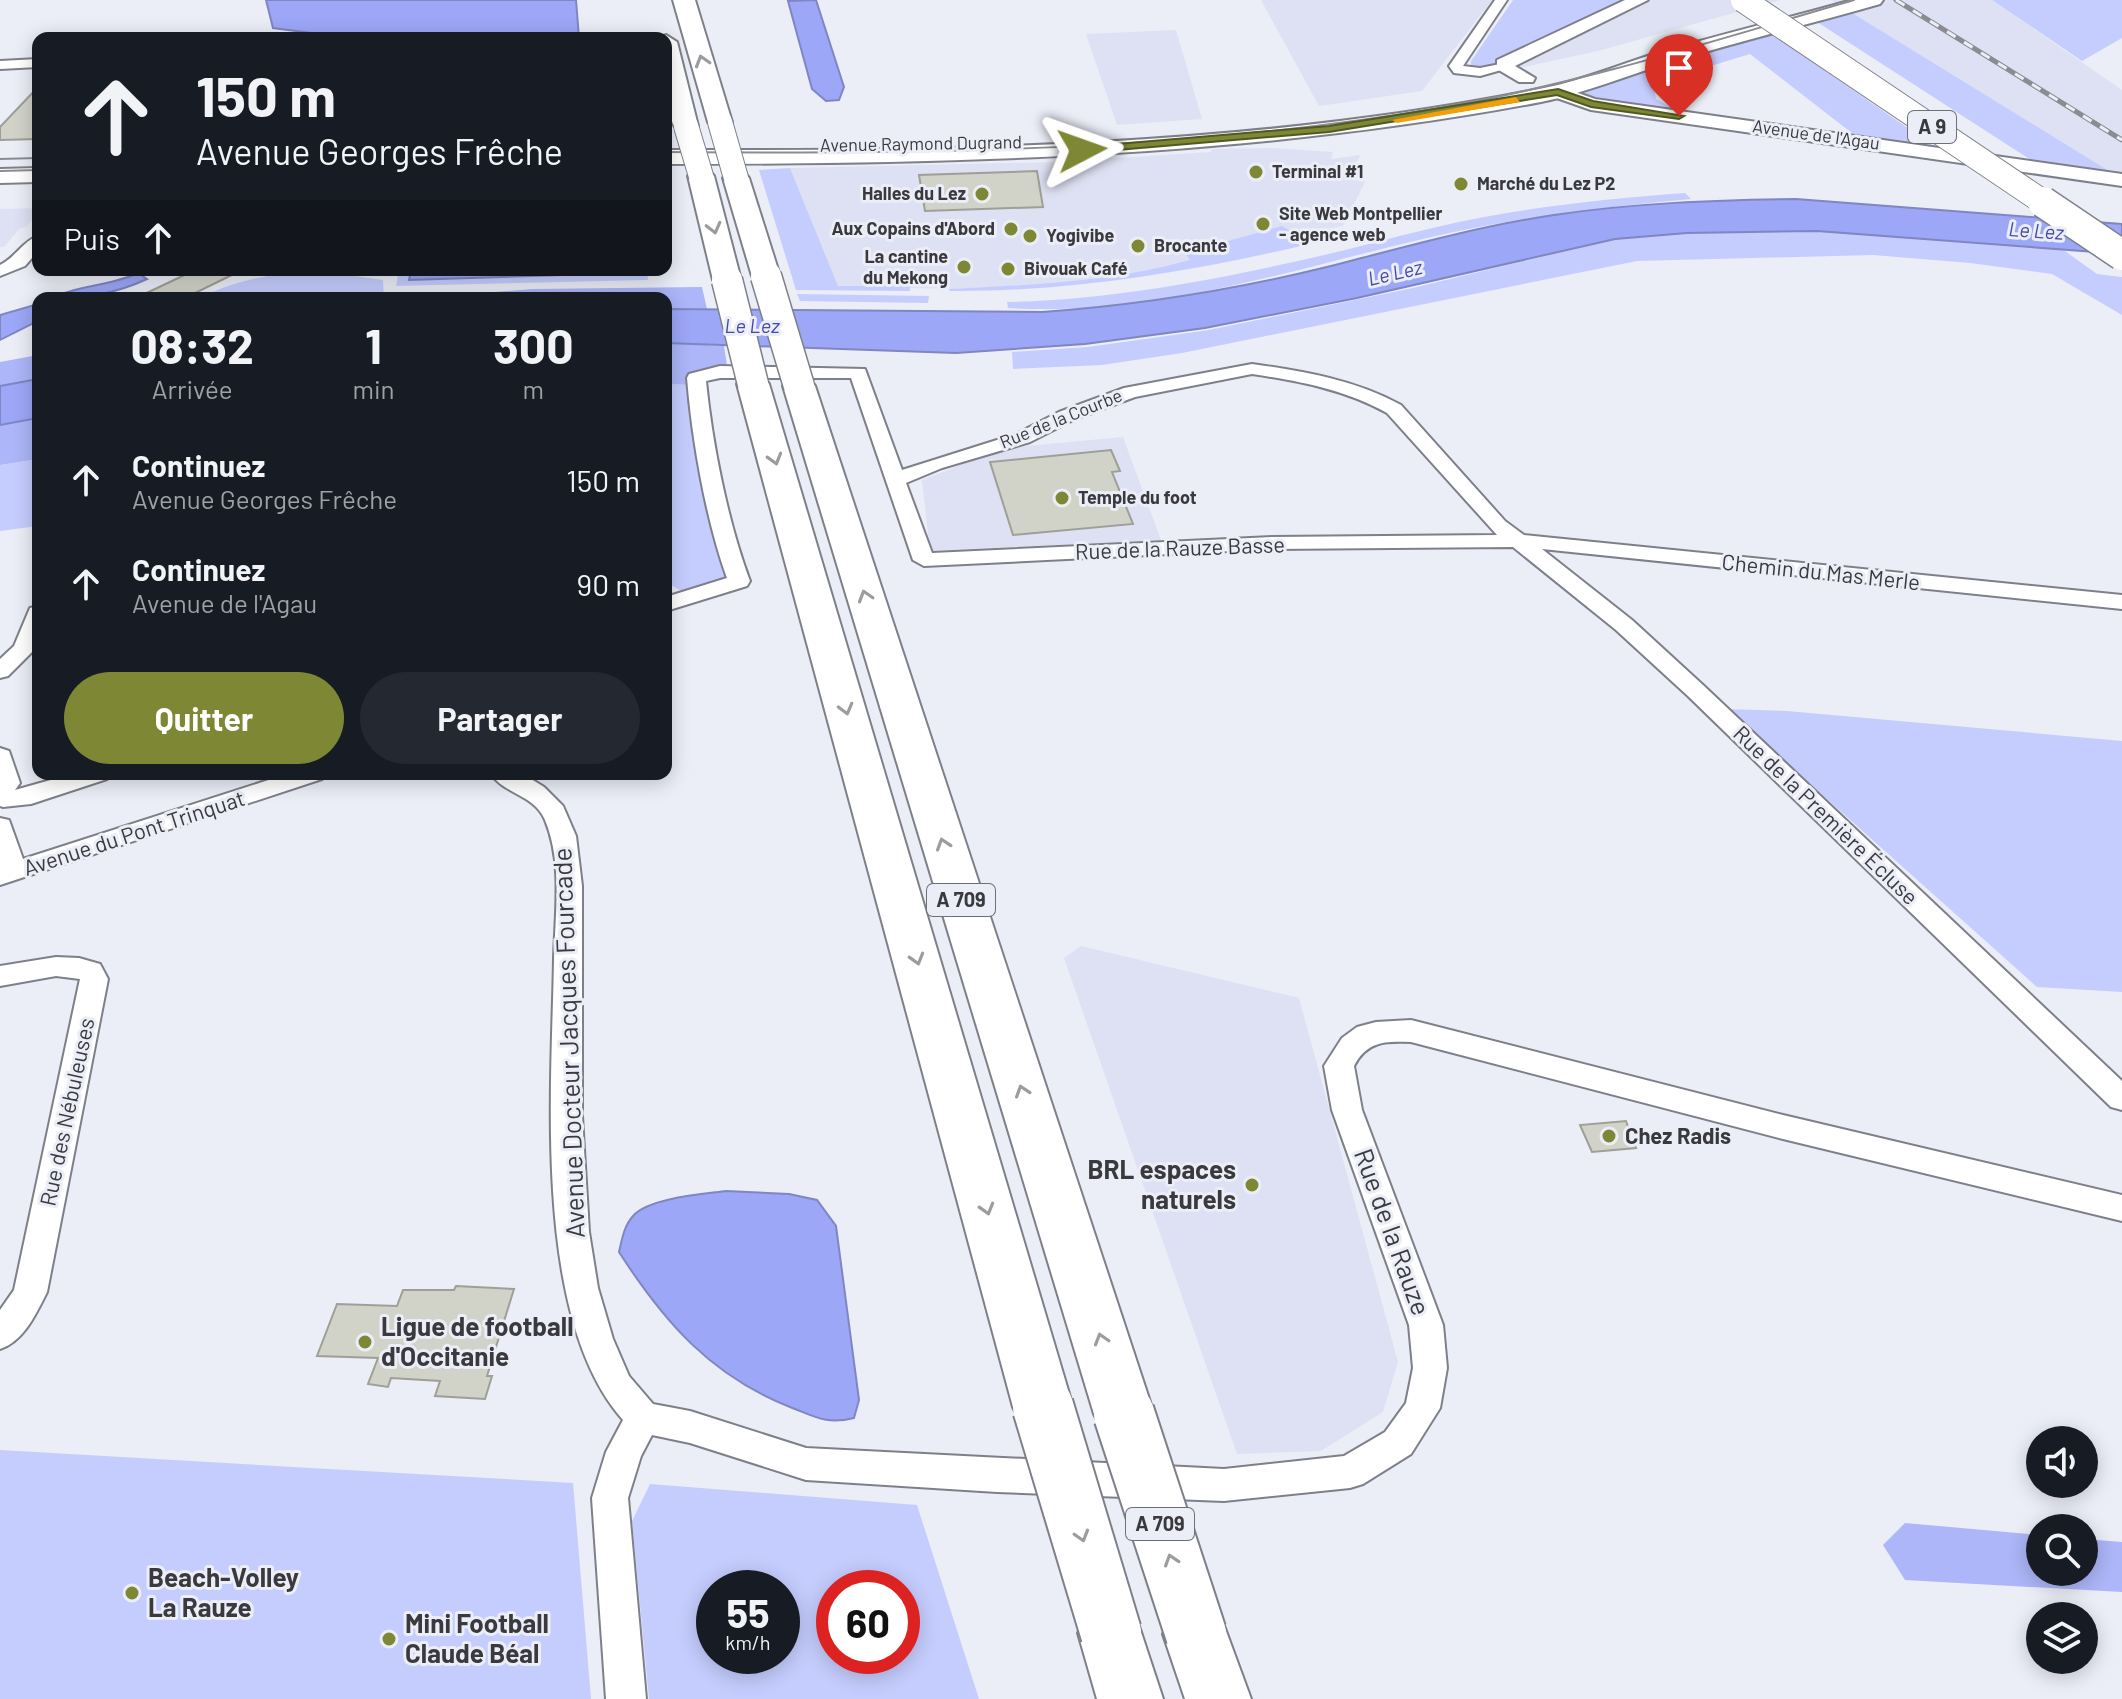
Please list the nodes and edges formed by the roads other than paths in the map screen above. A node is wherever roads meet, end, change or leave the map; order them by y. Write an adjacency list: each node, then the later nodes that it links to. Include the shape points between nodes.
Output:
1 (684, 0): 46 (highway, A 709, one-way to 1, bridge, via 799,386)
2 (1501, 0): 11 (street, via 1456,66 1468,72)
3 (1639, 0): 11 (street, via 1507,61)
4 (1743, 0): 24 (highway, A 9, bridge)
5 (1769, 0): 20 (highway, A 9)
6 (1829, 0): 10 (main road, via 1654,49)
7 (1873, 0): 14 (main road, Avenue Raymond Dugrand)
8 (32, 63): 9 (street)
9 (0, 65)
10 (1575, 65)
11 (1505, 67): 13 (street)
12 (672, 68): 45 (highway, A 709, one-way to 45, bridge, via 753,384)
13 (1526, 78): 14 (main road); 15 (main road, Avenue Raymond Dugrand, via 1414,105 1205,130 1016,142)
14 (1554, 82): 16 (main road, Avenue Raymond Dugrand, via 1391,121 1285,133 1050,152); 19 (street, Avenue de l'Agau, via 1591,104)
15 (672, 146)
16 (672, 157)
17 (32, 175): 18 (main road)
18 (0, 176)
19 (2122, 180)
20 (2122, 232)
21 (32, 250): 23 (street)
22 (32, 252): 25 (street)
23 (0, 255)
24 (2122, 255)
25 (0, 271)
26 (895, 480): 27 (street, Rue de la Rauze Basse, via 924,560 1272,543); 27 (street, Rue de la Courbe, via 1023,438 1131,392 1266,368 1386,404 1498,525); 28 (street, via 858,373 720,372 696,378 729,554 739,581)
27 (1521, 541): 29 (street, Chemin du Mas Merle); 40 (street, Rue de la Première Écluse, via 1696,691)
28 (672, 602)
29 (2122, 602)
30 (32, 628): 31 (street, via 24,649)
31 (0, 671)
32 (0, 756): 36 (street, via 8,783)
33 (79, 780): 36 (street, via 22,798)
34 (295, 780): 38 (street, Avenue du Pont Trinquat)
35 (515, 780): 43 (street, Avenue Docteur Jacques Fourcade, via 548,805 562,834 568,879 567,1122 577,1259 601,1351 616,1384)
36 (1, 797)
37 (0, 826): 38 (street)
38 (7, 874)
39 (0, 976): 42 (street, Rue des Nébuleuses, via 78,966 94,979 30,1292)
40 (2122, 1099)
41 (2122, 1208): 43 (street, Rue de la Rauze, via 1411,1031 1380,1030 1355,1039 1339,1066 1347,1110 1426,1325 1430,1368 1423,1408 1398,1443 1350,1472 1224,1485 806,1464 690,1427)
42 (0, 1335)
43 (643, 1418): 44 (street, via 610,1498)
44 (626, 1699)
45 (1130, 1699)
46 (1218, 1699)

